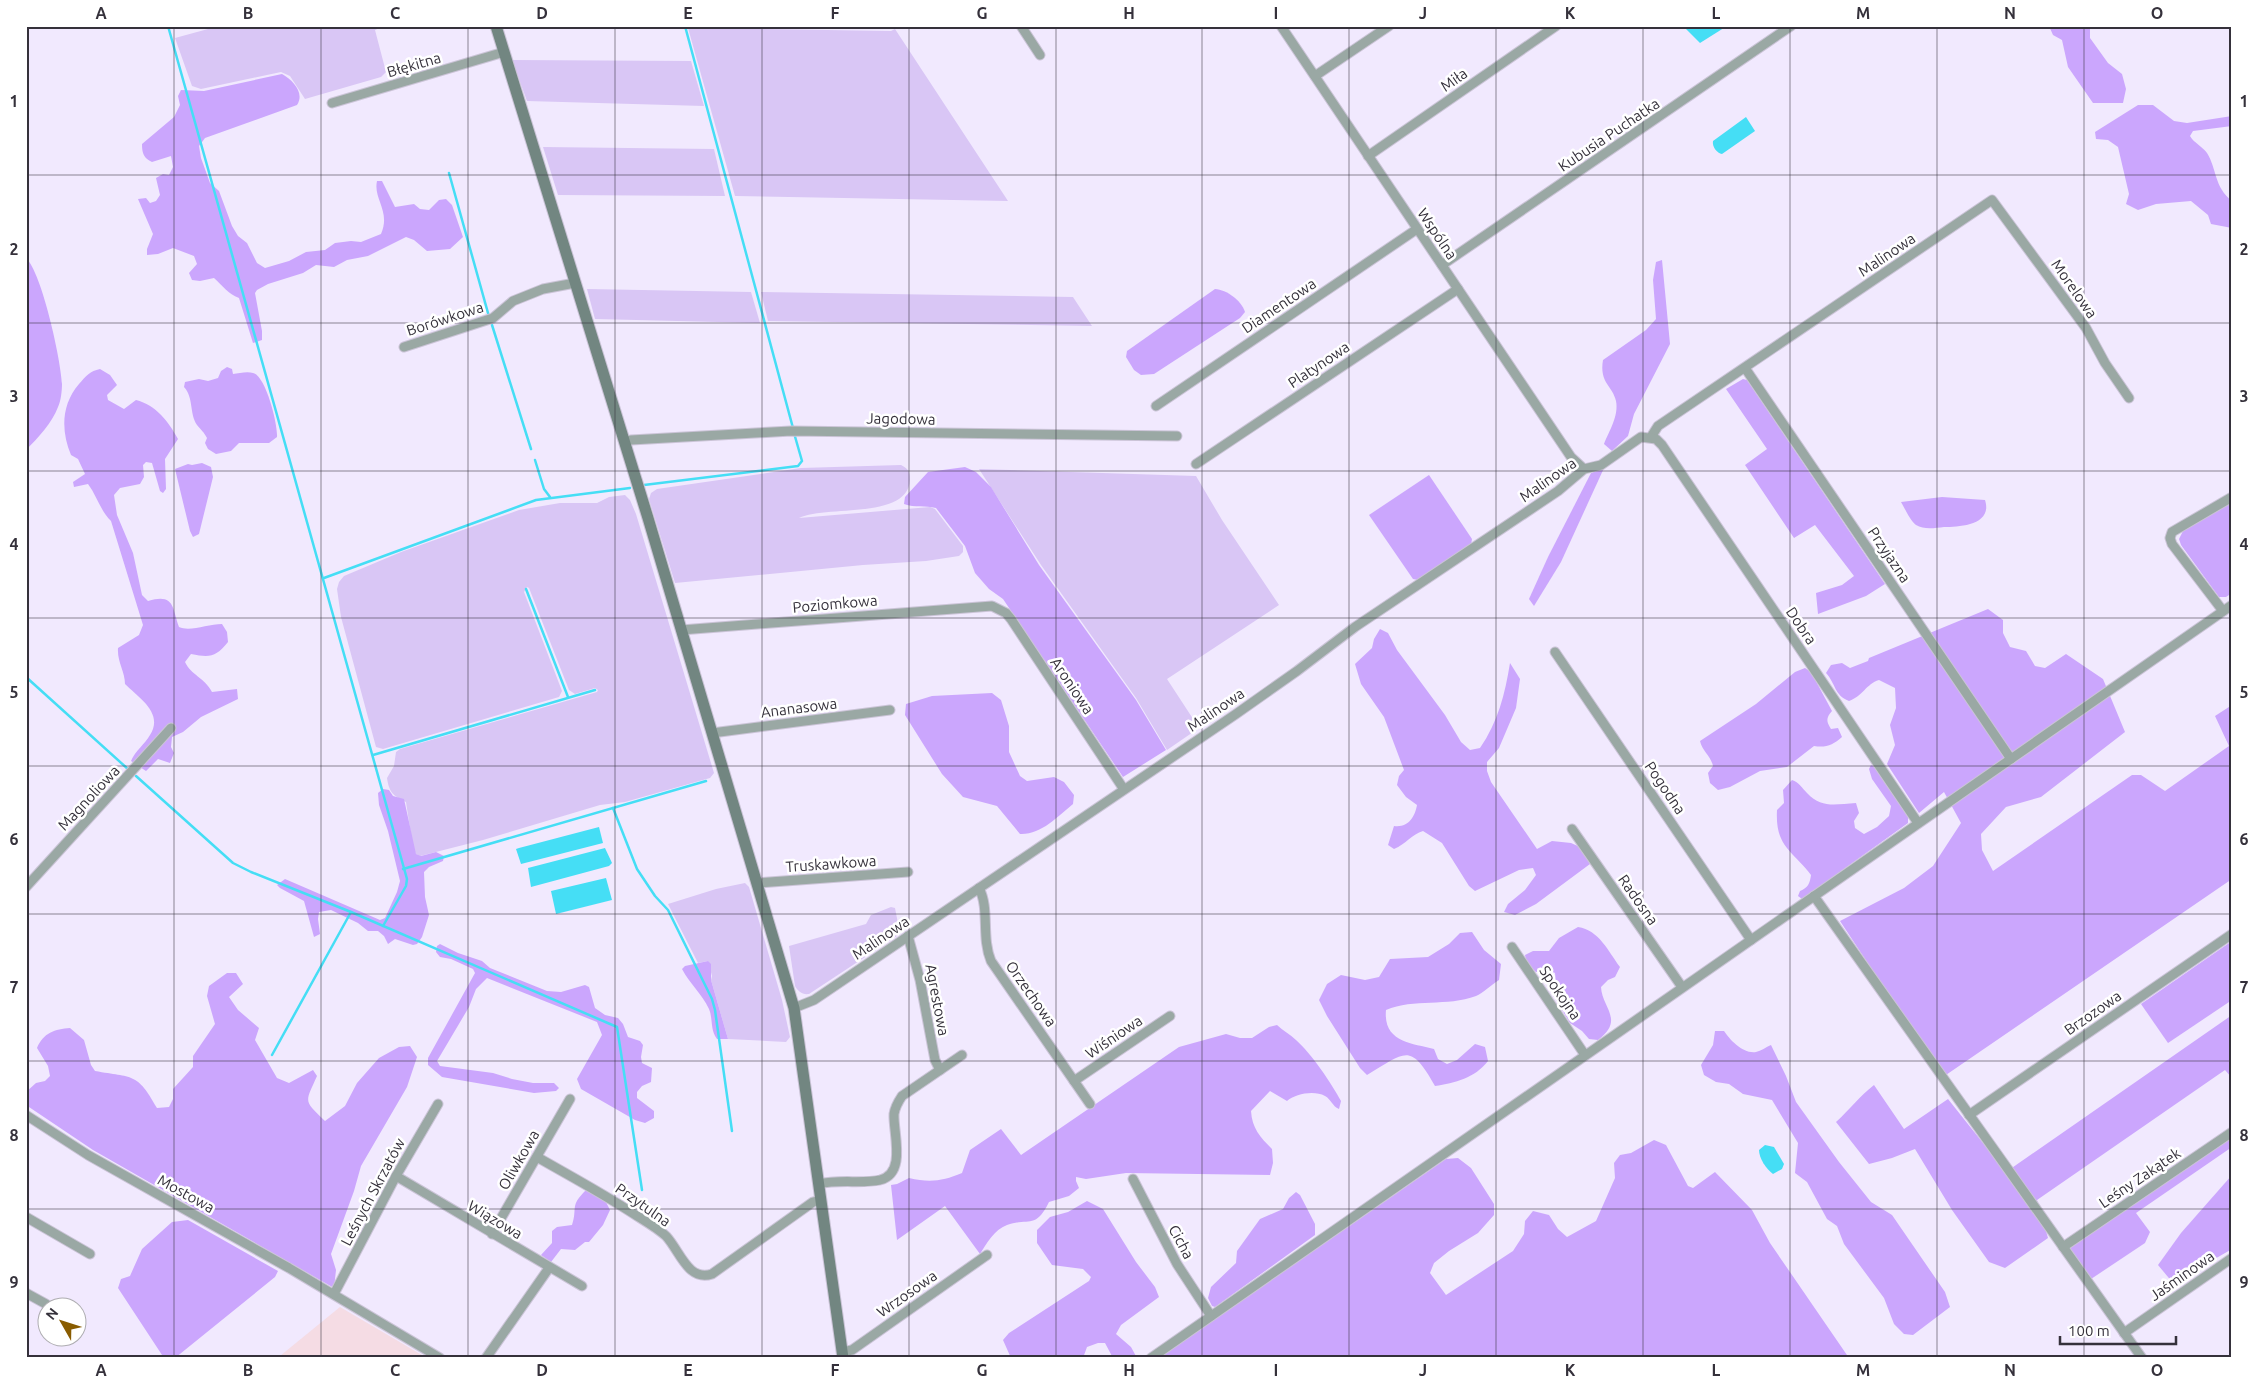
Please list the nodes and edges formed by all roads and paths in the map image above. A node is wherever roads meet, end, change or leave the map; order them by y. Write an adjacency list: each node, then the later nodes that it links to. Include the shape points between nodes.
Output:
1 (496, 26): 7 (street)
2 (1021, 26): 8 (street)
3 (1280, 26): 9 (street, Wspólna)
4 (1389, 26): 9 (street)
5 (1556, 26): 11 (street, Miła)
6 (1791, 26): 14 (street, Kubusia Puchatka)
7 (504, 52): 10 (street, Błękitna); 15 (street)
8 (1040, 55)
9 (1315, 76): 11 (street, Wspólna)
10 (332, 103)
11 (1368, 156): 13 (street, Wspólna)
12 (1992, 200): 18 (street, Malinowa); 19 (street, Morelowa, via 2086,328)
13 (1417, 229): 14 (street, Wspólna); 20 (street, Diamentowa)
14 (1442, 266): 16 (street, Wspólna)
15 (576, 283): 17 (street, Borówkowa, via 543,289 513,301 493,318); 23 (street)
16 (1458, 289): 24 (street, Platynowa); 25 (street, Wspólna, via 1571,457)
17 (404, 347)
18 (1745, 368): 22 (street, Malinowa, via 1658,426); 35 (street, Przyjazna)
19 (2129, 398)
20 (1156, 406)
21 (1177, 436): 23 (street, Jagodowa, via 791,431)
22 (1651, 437): 25 (street, Malinowa, via 1642,437 1601,465); 37 (street, Dobra, via 1662,445)
23 (624, 442): 30 (street)
24 (1196, 464)
25 (1584, 470): 36 (street, Malinowa, via 1558,491 1355,627 1290,677)
26 (2232, 497): 29 (street, via 2172,532 2170,538)
27 (2232, 605): 29 (street)
28 (992, 606): 30 (street, Poziomkowa); 36 (street, Aroniowa, via 1010,618)
29 (2223, 611): 35 (street)
30 (681, 630): 34 (street)
31 (1555, 652): 46 (street, Pogodna)
32 (890, 710): 34 (street, Ananasowa)
33 (171, 728): 41 (street, Magnoliowa)
34 (712, 733): 40 (street)
35 (2010, 759): 37 (street)
36 (1123, 788): 42 (street, Malinowa)
37 (1918, 823): 43 (street)
38 (1572, 829): 48 (street, Radosna)
39 (908, 872): 40 (street, Truskawkowa)
40 (757, 883): 49 (street)
41 (26, 887)
42 (979, 888): 45 (street, Malinowa); 54 (street, Orzechowa, via 983,896 985,942 991,961)
43 (1814, 896): 46 (street); 59 (street)
44 (2232, 934): 59 (street, Brzozowa)
45 (908, 936): 49 (street, Malinowa, via 814,1000); 53 (street, Agrestowa, via 935,1060)
46 (1751, 940): 48 (street)
47 (1512, 947): 52 (street, Spokojna)
48 (1682, 987): 52 (street)
49 (794, 1008): 64 (street)
50 (1170, 1016): 54 (street, Wiśniowa)
51 (962, 1055): 53 (street)
52 (1585, 1055): 77 (street)
53 (940, 1070): 64 (street, via 902,1096 896,1105 897,1156 896,1167 890,1175 880,1180)
54 (1074, 1082): 57 (street, Orzechowa)
55 (570, 1099): 61 (street, Oliwkowa)
56 (438, 1104): 62 (street, Leśnych Skrzatów)
57 (1090, 1104)
58 (26, 1115): 75 (street, Mostowa, via 88,1155)
59 (1969, 1115): 68 (street)
60 (2232, 1132): 68 (street, Leśny Zakątek)
61 (537, 1157): 65 (street, Przytulna, via 593,1187 655,1228 667,1237 696,1275 704,1277 813,1202); 67 (street, Oliwkowa)
62 (396, 1176): 67 (street, Wiązowa); 75 (street, Leśnych Skrzatów)
63 (1133, 1179): 77 (street, Cicha, via 1177,1264)
64 (818, 1184): 65 (street)
65 (821, 1200): 79 (street)
66 (26, 1217): 69 (street)
67 (492, 1234): 72 (street, Wiązowa)
68 (2063, 1247): 78 (street)
69 (90, 1254)
70 (987, 1255): 79 (street, Wrzosowa)
71 (2232, 1258): 78 (street, Jaśminowa)
72 (549, 1268): 73 (street, Wiązowa); 81 (street)
73 (582, 1286)
74 (26, 1293): 76 (street)
75 (334, 1294): 80 (street, Mostowa)
76 (38, 1300)
77 (1210, 1316): 82 (street)
78 (2124, 1333): 83 (street)
79 (842, 1355)
80 (440, 1358)
81 (486, 1358)
82 (1151, 1358)
83 (2142, 1358)

